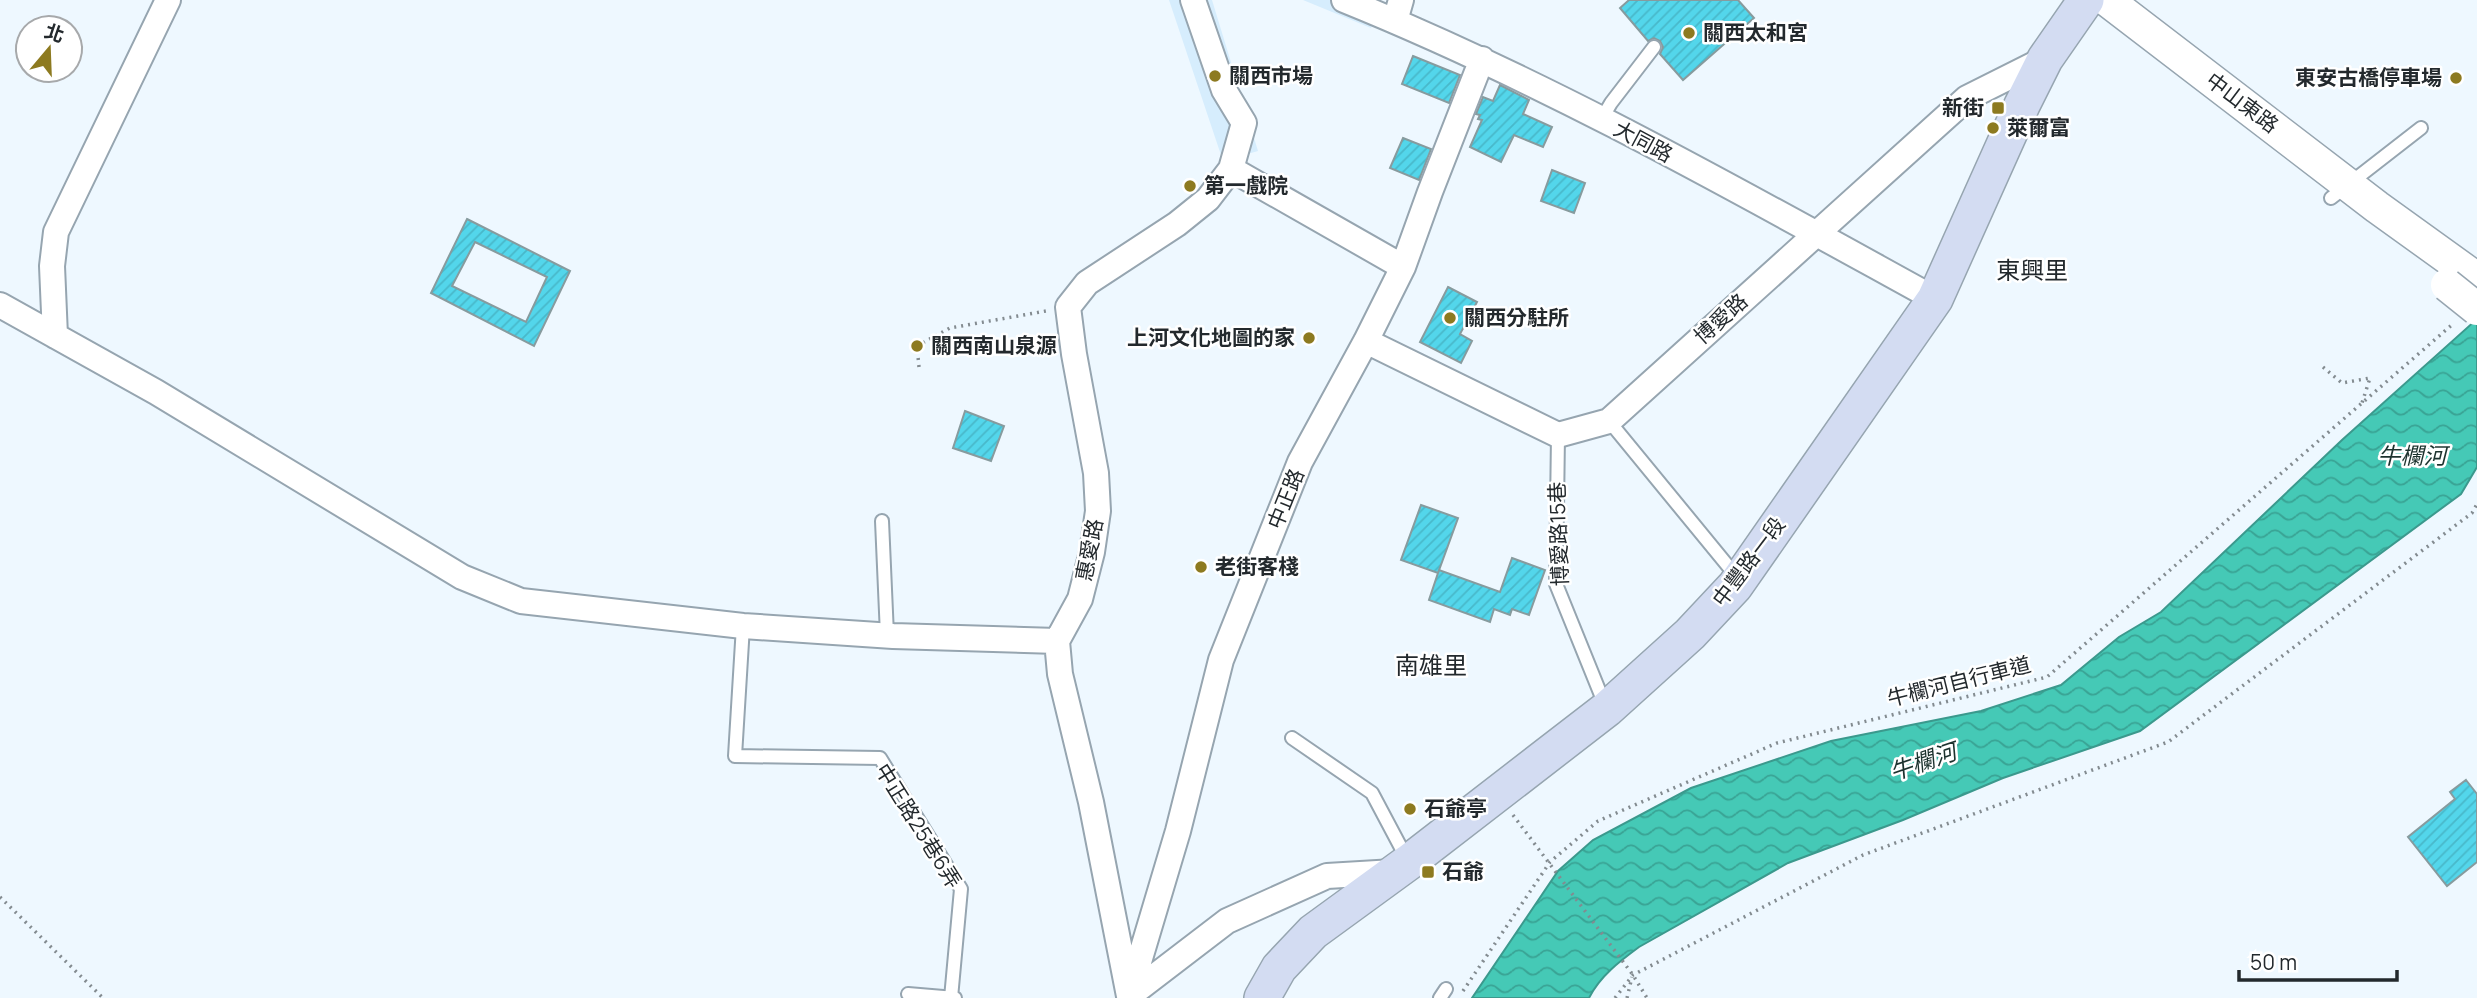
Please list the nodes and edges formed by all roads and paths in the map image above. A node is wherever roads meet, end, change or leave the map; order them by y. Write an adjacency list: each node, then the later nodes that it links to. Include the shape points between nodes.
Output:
1 (168, 0): 21 (street, via 56,232 52,266)
2 (1194, 0): 12 (street, via 1224,90 1244,124)
3 (1344, 0): 6 (street, 大同路)
4 (2086, 0): 9 (main road, 中豐路一段)
5 (2107, 0): 13 (street, 中山東路)
6 (1398, 10): 8 (street, 大同路)
7 (1654, 47): 10 (lane)
8 (1482, 59): 10 (street, 大同路); 15 (street, 中正路)
9 (2045, 59): 14 (street, 博愛路, via 1967,98); 17 (main road, 中豐路一段)
10 (1601, 120): 14 (street, 大同路)
11 (2421, 128): 13 (lane)
12 (1231, 169): 15 (street); 19 (street, via 1208,198 1087,283)
13 (2339, 191): 16 (street, 中山東路, via 2377,207)
14 (1815, 234): 17 (street, 大同路); 26 (street, 博愛路)
15 (1403, 267): 22 (street, 中正路)
16 (2463, 278): 20 (street, 中山東路, bridge)
17 (1935, 299): 30 (main road, 中豐路一段)
18 (0, 304): 21 (street)
19 (1068, 307): 23 (path, via 950,327 917,346); 33 (street, 惠愛路, via 1096,472 1098,511 1080,599)
20 (2467, 315): 25 (path, 牛欄河自行車道)
21 (55, 336): 31 (street, via 462,577 521,601)
22 (1366, 341): 27 (street); 42 (street, 中正路, via 1300,462 1221,660 1178,831)
23 (919, 367)
24 (2323, 367): 25 (path, via 2342,383 2370,378)
25 (2362, 403): 37 (path, 牛欄河自行車道, via 2047,677 1777,743 1598,821)
26 (1609, 421): 27 (street, 博愛路); 30 (lane)
27 (1558, 435): 34 (lane, 博愛路15巷, via 1556,584)
28 (2477, 504): 40 (path, via 2472,513 2168,742 1863,855)
29 (881, 521): 32 (lane)
30 (1740, 580): 34 (main road, 中豐路一段, via 1690,634)
31 (743, 625): 32 (street); 44 (lane, 中正路25巷6弄, via 735,756 880,758 961,889)
32 (887, 635): 33 (street)
33 (1058, 641): 42 (street, via 1060,674 1091,802)
34 (1607, 709): 36 (main road, 中豐路一段)
35 (1292, 738): 38 (lane, via 1372,793)
36 (1497, 794): 37 (path); 38 (main road, 中豐路一段)
37 (1549, 862): 40 (path); 46 (path, 牛欄河自行車道)
38 (1402, 867): 42 (street, via 1328,876 1227,921); 45 (main road, 中豐路一段, via 1313,932 1279,968)
39 (0, 897): 43 (path)
40 (1633, 975): 47 (path); 48 (path); 49 (path)
41 (908, 994): 44 (lane)
42 (1129, 997)
43 (103, 998)
44 (953, 998)
45 (1262, 998)
46 (1459, 998)
47 (1615, 998)
48 (1627, 998)
49 (1647, 998)

